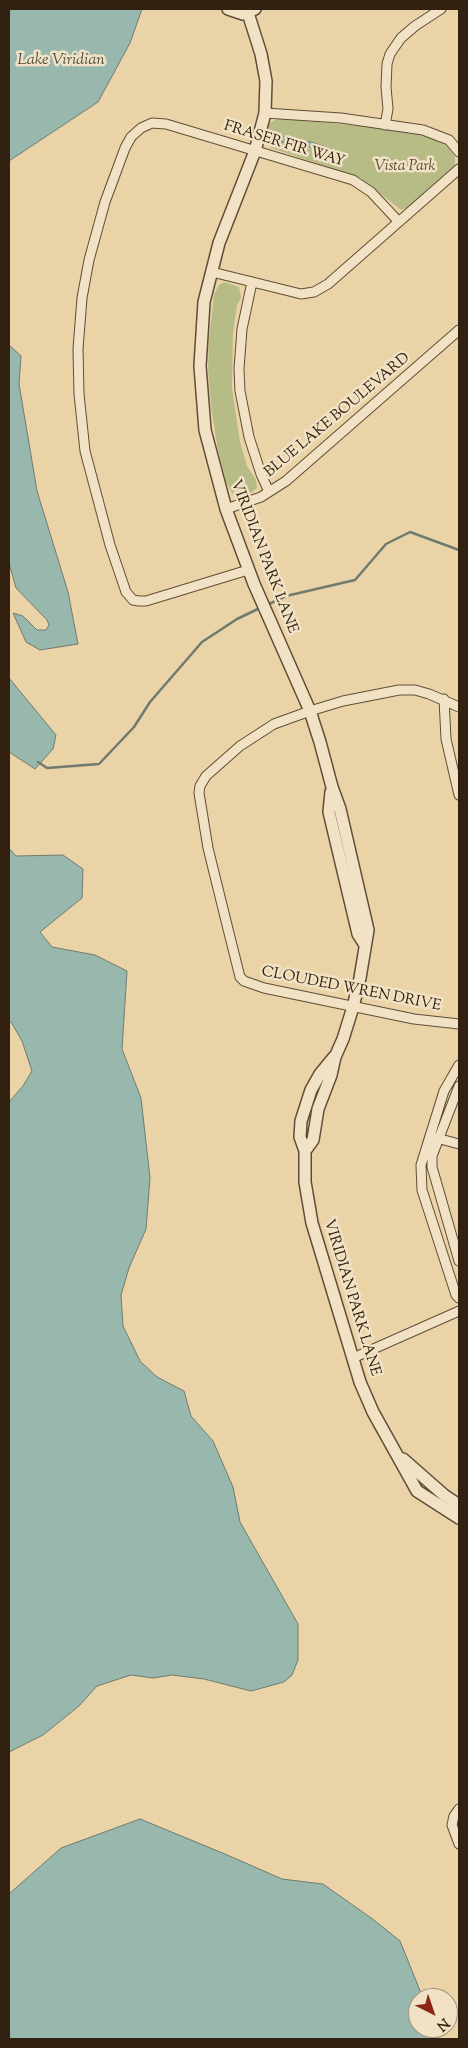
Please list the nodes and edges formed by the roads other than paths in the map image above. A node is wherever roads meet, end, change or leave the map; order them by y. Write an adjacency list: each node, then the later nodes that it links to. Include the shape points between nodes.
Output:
1 (228, 9): 3 (street, via 237,13)
2 (441, 9): 5 (street, via 401,38 390,54)
3 (252, 11): 4 (street, VIRIDIAN PARK LANE, via 266,81)
4 (265, 113): 5 (street, via 341,118); 6 (street, VIRIDIAN PARK LANE)
5 (385, 125): 7 (street, via 423,130 449,140)
6 (255, 151): 9 (street, FRASER FIR WAY, via 353,180 371,192); 10 (street, VIRIDIAN PARK LANE, via 219,243); 15 (street, FRASER FIR WAY, via 166,124 152,123 131,137 98,225 85,277 78,379 82,433 89,469 122,586 133,600 146,601)
7 (459, 152)
8 (459, 169): 9 (street)
9 (399, 222): 11 (street, via 328,284 314,292 301,294)
10 (212, 272): 11 (street); 14 (street, VIRIDIAN PARK LANE, via 204,302 200,387 209,450)
11 (252, 282): 13 (street, via 242,329 240,391 249,437)
12 (459, 330): 13 (street, BLUE LAKE BOULEVARD, via 286,481)
13 (269, 492): 14 (street, BLUE LAKE BOULEVARD)
14 (226, 509): 15 (street, VIRIDIAN PARK LANE)
15 (248, 570): 18 (street, VIRIDIAN PARK LANE)
16 (444, 699): 17 (street); 18 (street, via 415,690 398,690); 19 (street, via 446,739)
17 (459, 707)
18 (310, 711): 21 (street, VIRIDIAN PARK LANE, via 332,787 330,812 358,934 365,945); 21 (street, CLOUDED WREN DRIVE, via 274,724 216,766 200,786 199,802 240,976 250,984 264,988)
19 (457, 779): 20 (street)
20 (459, 795)
21 (353, 1007): 22 (street, CLOUDED WREN DRIVE, via 414,1020); 31 (street, VIRIDIAN PARK LANE, via 335,1057 315,1082 305,1106 300,1137 305,1151 309,1212)
22 (459, 1024)
23 (459, 1065): 25 (street, via 444,1091)
24 (459, 1086): 26 (street)
25 (429, 1136): 26 (street); 29 (street, via 421,1165 422,1190)
26 (438, 1139): 27 (street); 28 (street, via 432,1168)
27 (459, 1144)
28 (459, 1261)
29 (459, 1298)
30 (459, 1310): 31 (street)
31 (353, 1358): 32 (street, VIRIDIAN PARK LANE, via 360,1382)
32 (391, 1448): 33 (street, VIRIDIAN PARK LANE); 34 (street, VIRIDIAN PARK LANE, via 417,1491)
33 (459, 1505)
34 (459, 1517)
35 (459, 1809): 36 (street, via 452,1824)
36 (459, 1844)

